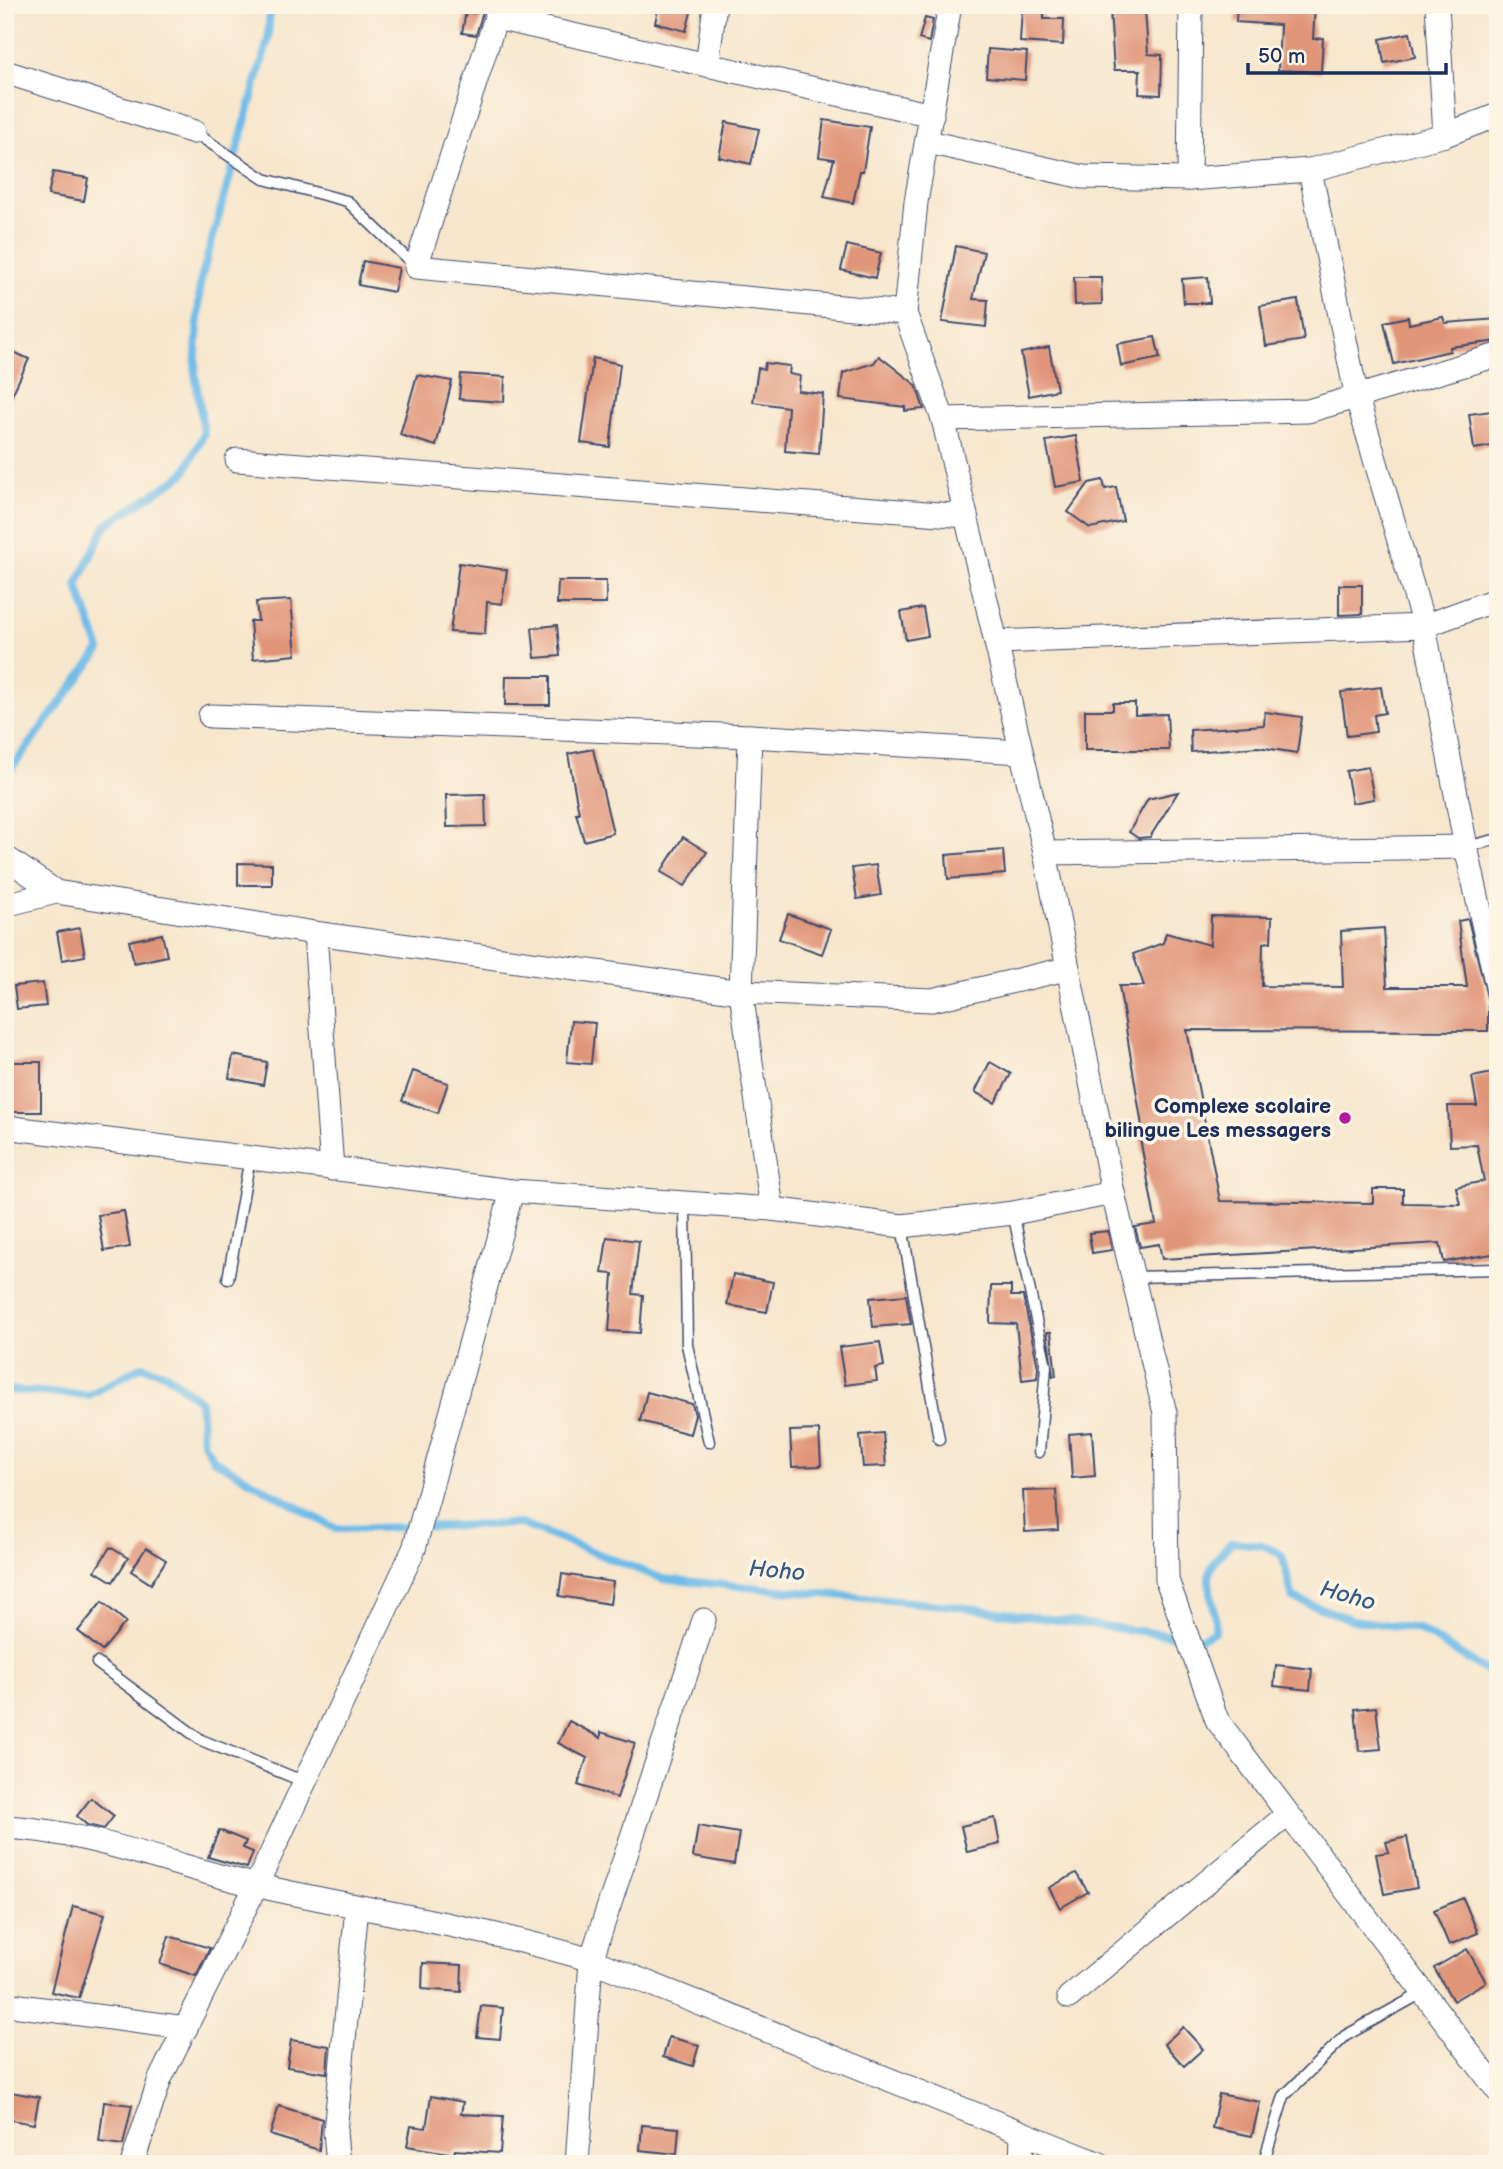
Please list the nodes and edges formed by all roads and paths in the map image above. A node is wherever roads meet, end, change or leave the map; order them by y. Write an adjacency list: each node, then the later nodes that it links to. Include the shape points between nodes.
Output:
1 (715, 5): 6 (street)
2 (950, 5): 8 (street)
3 (1191, 5): 14 (street)
4 (1437, 5): 11 (street)
5 (498, 12): 6 (street); 15 (street)
6 (707, 65): 8 (street)
7 (5, 72): 10 (street)
8 (932, 115): 12 (street)
9 (1498, 115): 11 (street)
10 (194, 132): 15 (lane, via 264,179 347,201)
11 (1446, 135): 13 (street)
12 (928, 142): 14 (street, via 1083,177); 16 (street, via 916,202)
13 (1310, 170): 14 (street); 18 (street)
14 (1189, 179)
15 (416, 267): 16 (street)
16 (905, 313): 19 (street)
17 (1498, 355): 18 (street)
18 (1357, 398): 19 (street, via 1308,411); 23 (street)
19 (943, 419): 21 (street)
20 (237, 460): 21 (street)
21 (966, 516): 24 (street)
22 (1498, 599): 23 (street)
23 (1424, 626): 24 (street); 29 (street)
24 (996, 642): 27 (street)
25 (210, 716): 26 (street)
26 (750, 736): 27 (street); 37 (street)
27 (1021, 752): 30 (street)
28 (1498, 839): 29 (lane)
29 (1466, 847): 30 (street); 36 (street)
30 (1045, 853): 35 (street)
31 (5, 857): 32 (street)
32 (56, 892): 33 (street); 34 (street)
33 (5, 905)
34 (315, 933): 37 (street); 40 (street)
35 (1066, 969): 37 (street, via 932,1000); 42 (street)
36 (1498, 990)
37 (741, 992): 44 (street)
38 (5, 1128): 39 (street)
39 (250, 1158): 40 (street); 49 (lane)
40 (332, 1168): 41 (street)
41 (512, 1191): 43 (street); 55 (street, via 414,1549)
42 (1113, 1193): 45 (street); 48 (street)
43 (685, 1203): 44 (street); 51 (lane, via 687,1345)
44 (772, 1209): 46 (street)
45 (1013, 1213): 46 (street); 52 (lane, via 1046,1367)
46 (902, 1226): 50 (lane)
47 (1498, 1269): 48 (lane)
48 (1133, 1277): 56 (street, via 1165,1413 1167,1580 1217,1720)
49 (228, 1279)
50 (939, 1439)
51 (709, 1442)
52 (1039, 1452)
53 (704, 1620): 60 (street)
54 (97, 1663): 55 (lane, via 201,1740)
55 (305, 1782): 58 (street)
56 (1287, 1815): 61 (street); 62 (street)
57 (5, 1828): 58 (street, via 44,1829)
58 (256, 1886): 59 (street); 64 (street)
59 (357, 1907): 60 (street, via 529,1941); 68 (street, via 335,2132)
60 (591, 1960): 66 (street); 69 (street)
61 (1422, 1993): 65 (street); 72 (lane, via 1345,2036 1284,2096)
62 (1069, 1997)
63 (5, 2004): 64 (street)
64 (186, 2028): 67 (street, via 160,2080)
65 (1498, 2091)
66 (1022, 2134): 70 (street); 71 (street)
67 (132, 2164)
68 (338, 2164)
69 (577, 2164)
70 (1021, 2164)
71 (1100, 2164)
72 (1263, 2164)

